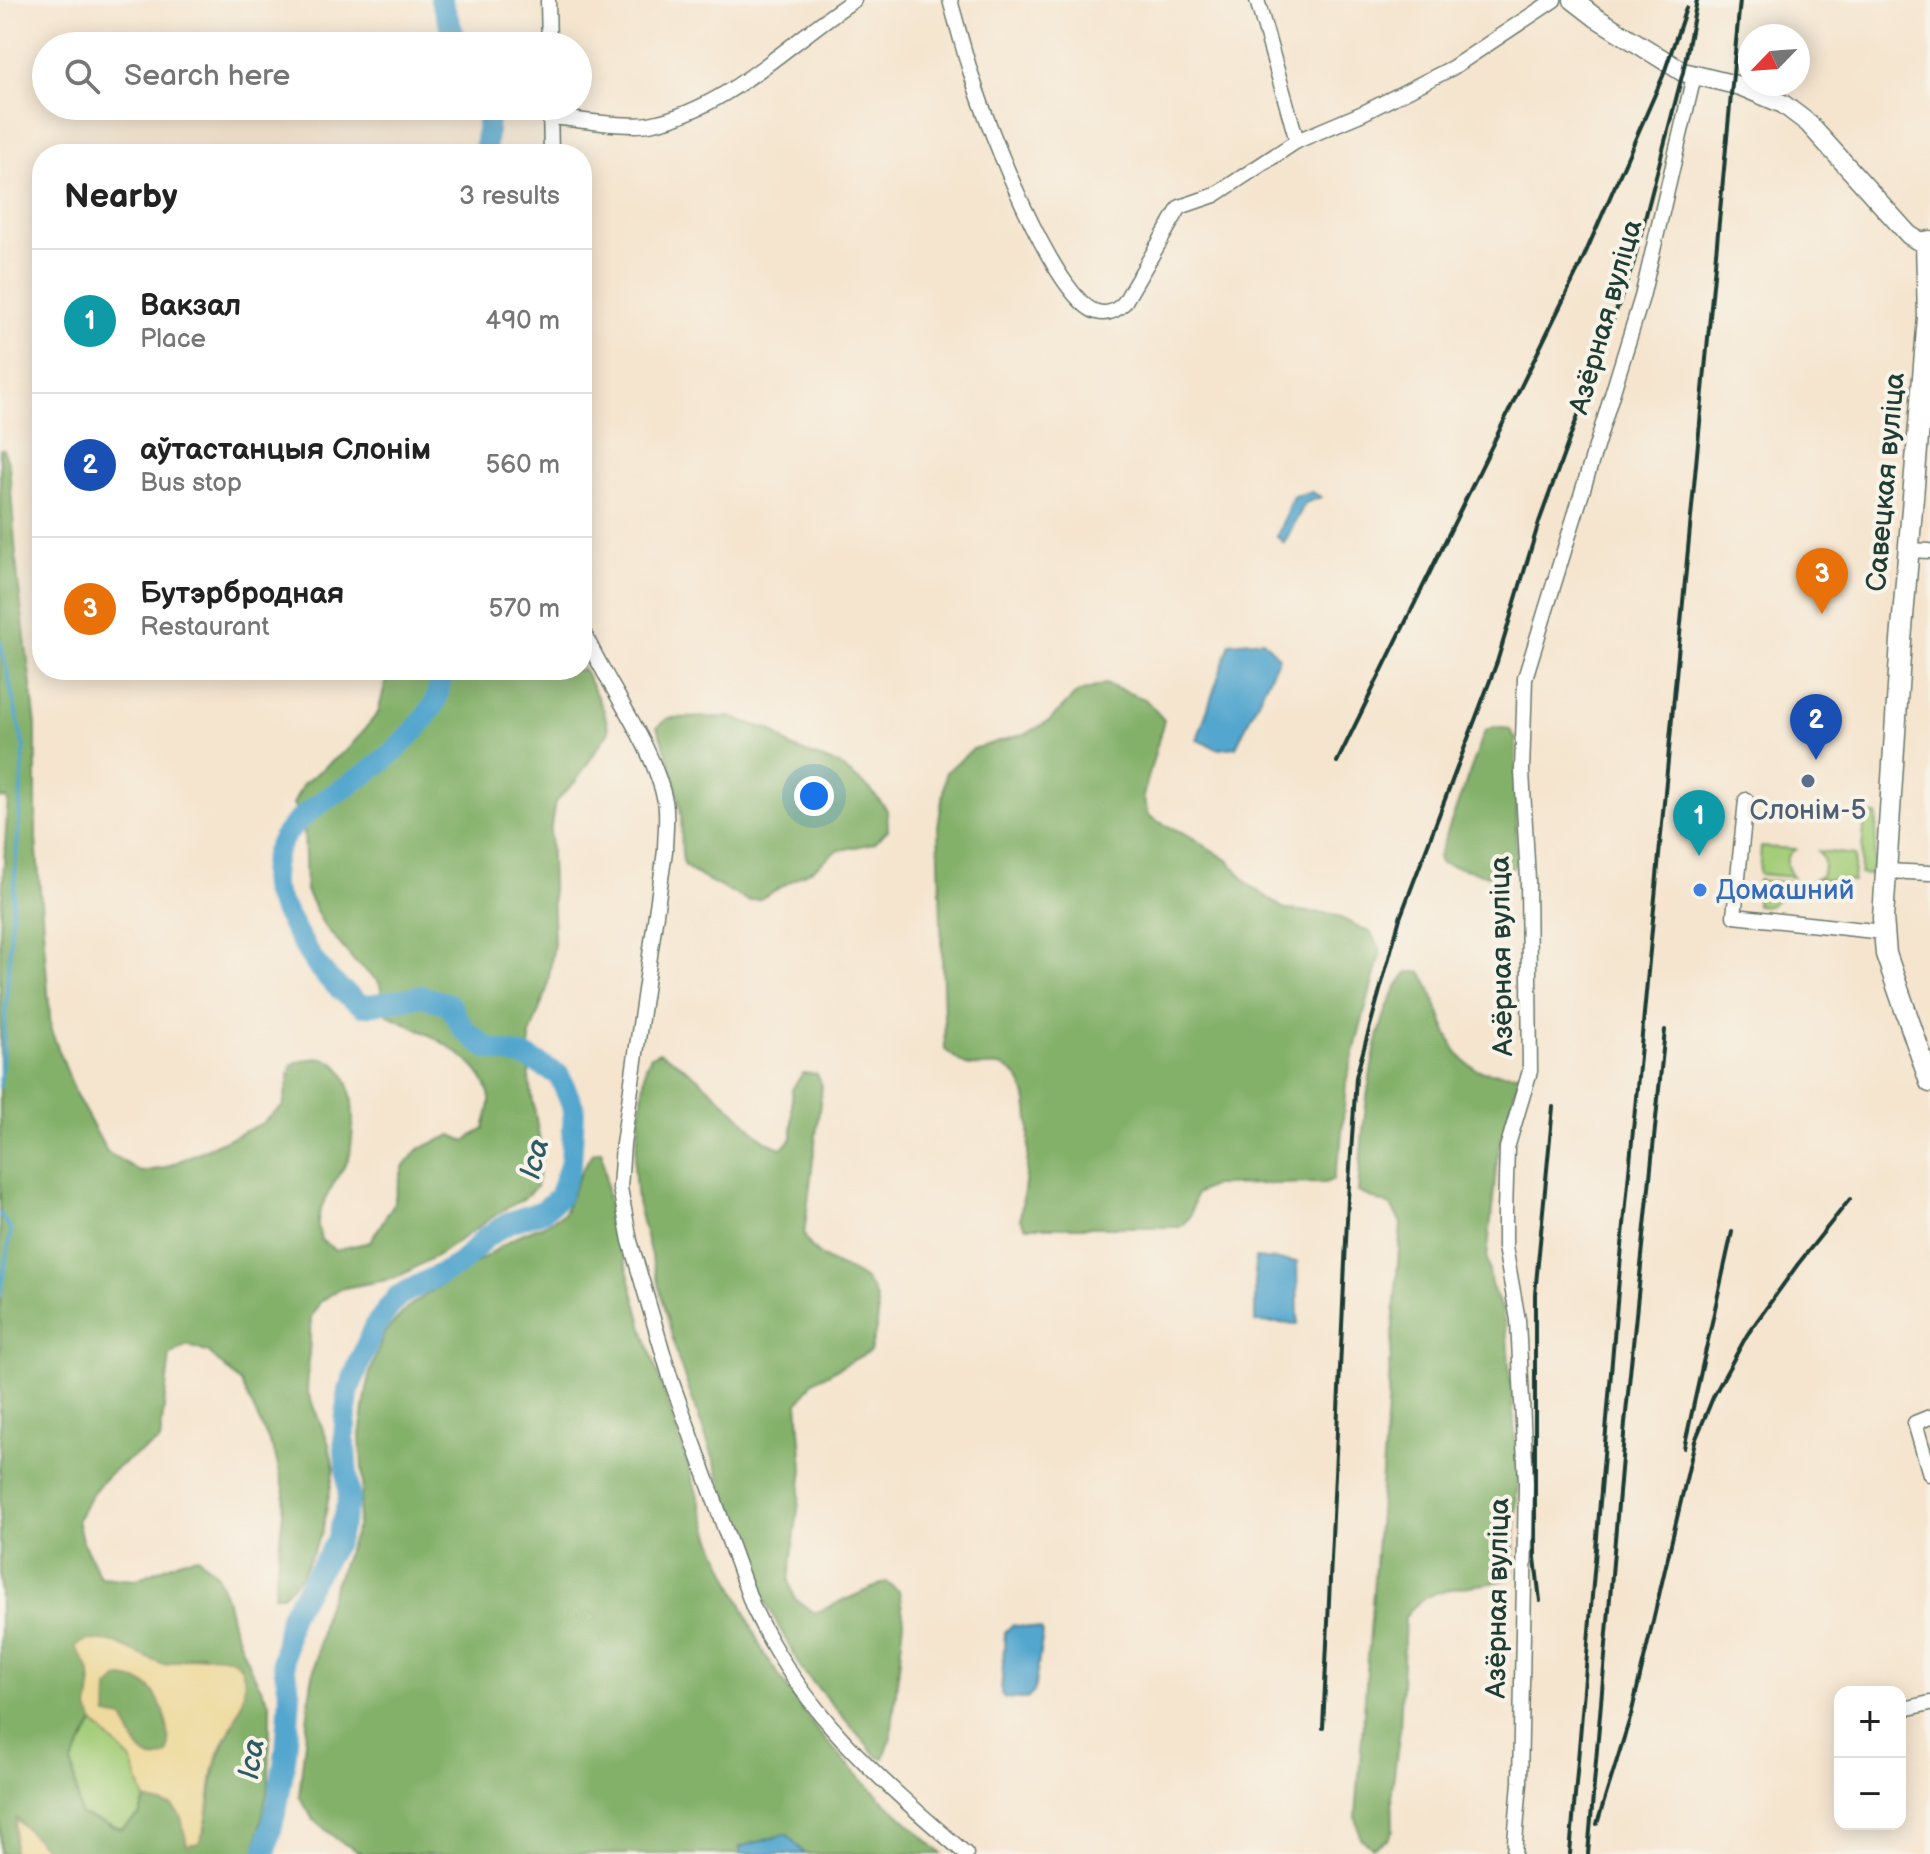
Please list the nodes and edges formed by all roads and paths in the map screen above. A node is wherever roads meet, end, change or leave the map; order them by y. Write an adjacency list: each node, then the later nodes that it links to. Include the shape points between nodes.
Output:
1 (548, 0): 7 (street)
2 (854, 0): 9 (street, via 727,93 695,110 647,124)
3 (950, 0): 11 (street, via 1004,165 1064,284 1095,312 1116,311 1124,303 1180,207 1215,195)
4 (1257, 0): 11 (street)
5 (1554, 0): 11 (street, via 1452,68)
6 (1573, 0): 8 (street, Савецкая вуліца)
7 (549, 32)
8 (1694, 76): 13 (street, Савецкая вуліца, via 1761,92 1796,113 1909,235); 27 (street, Азёрная вуліца, via 1642,297 1525,678 1522,771 1530,1071 1507,1148 1505,1211 1505,1247 1518,1320 1526,1483)
9 (592, 117)
10 (550, 120): 12 (street)
11 (1297, 141)
12 (551, 144)
13 (1928, 242): 14 (main road, Савецкая вуліца, via 1928,317)
14 (1908, 550): 15 (street); 18 (main road, Савецкая вуліца)
15 (1930, 551)
16 (592, 651): 26 (street, via 652,762 665,803 665,851 620,1188 671,1380 753,1607 797,1687 852,1751)
17 (1746, 800): 20 (street, via 1734,916)
18 (1885, 871): 19 (street); 20 (main road, Савецкая вуліца)
19 (1930, 873)
20 (1883, 932): 21 (main road, Савецкая вуліца)
21 (1930, 1082)
22 (1930, 1417): 23 (street, via 1915,1423)
23 (1930, 1474)
24 (1930, 1703): 25 (street)
25 (1906, 1709)
26 (966, 1854)
27 (1514, 1854)

